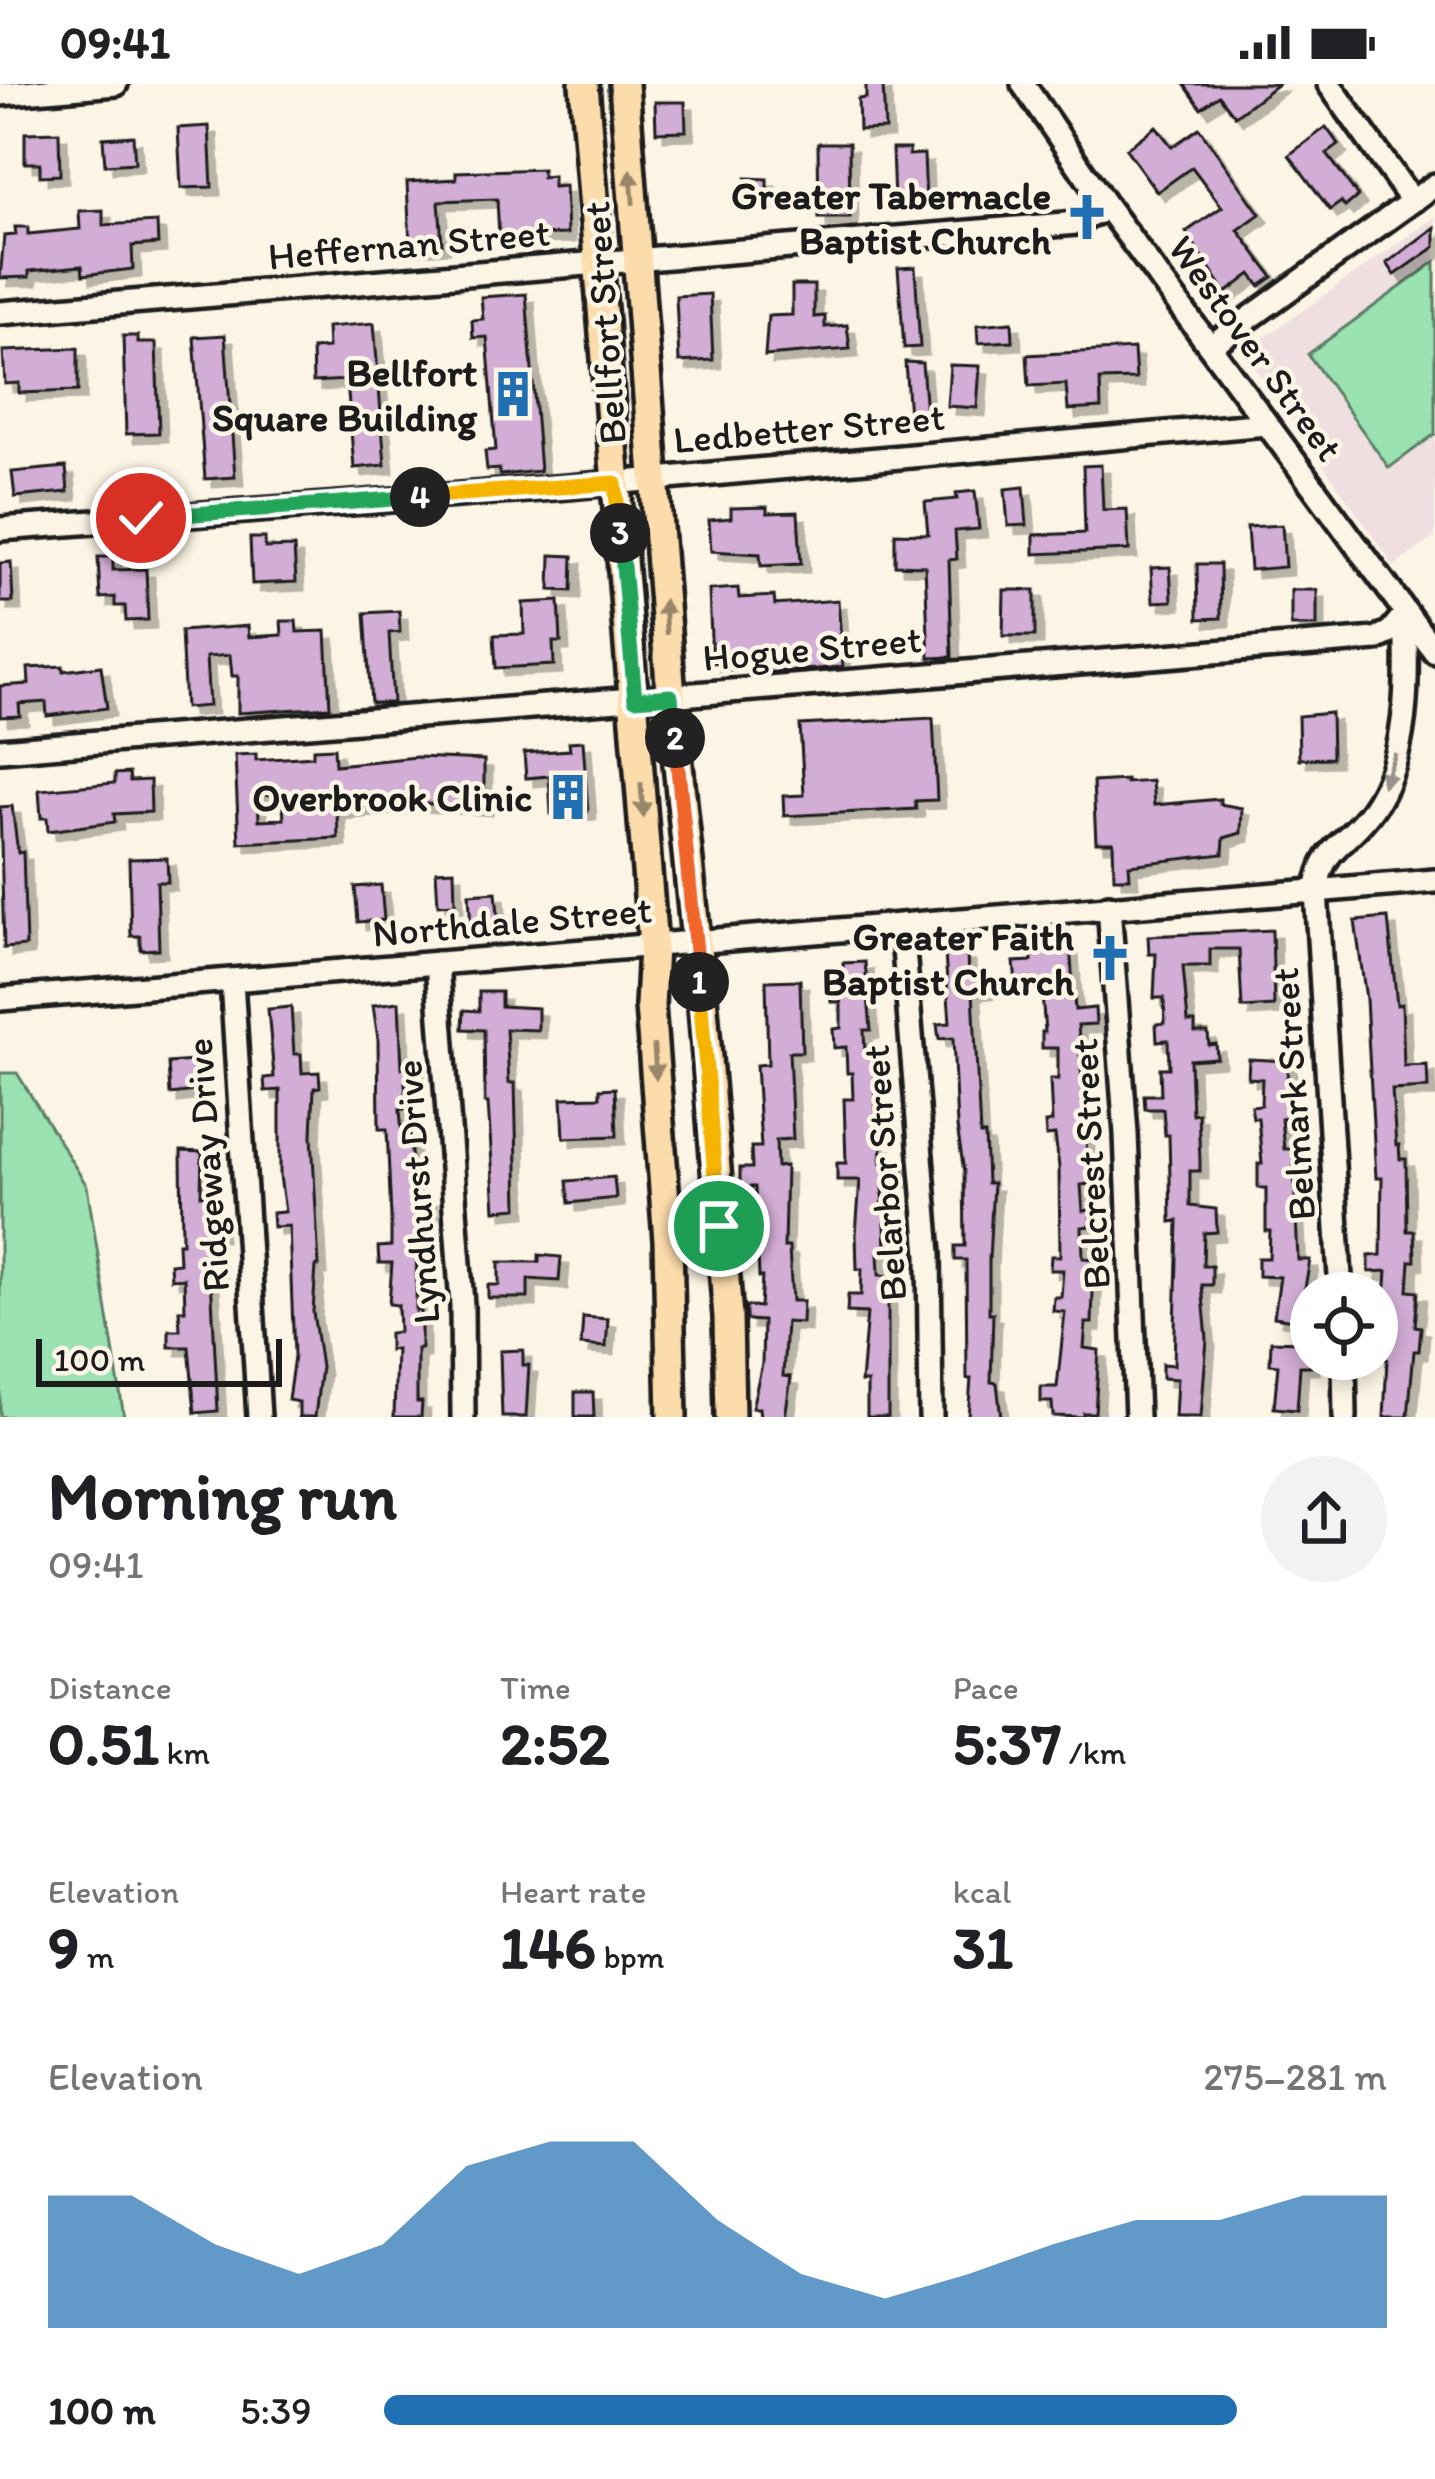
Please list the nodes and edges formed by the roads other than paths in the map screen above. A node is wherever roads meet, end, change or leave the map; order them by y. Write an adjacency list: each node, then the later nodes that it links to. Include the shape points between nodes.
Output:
1 (116, 84): 6 (street)
2 (584, 84): 11 (main road, Bellfort Street)
3 (624, 84): 10 (main road, Bellfort Street, one-way to 3)
4 (1023, 84): 9 (street, Westover Street)
5 (1329, 84): 8 (street)
6 (0, 94)
7 (1435, 185): 8 (street)
8 (1412, 201): 13 (street)
9 (1107, 207): 10 (street, Heffernan Street, via 1077,223); 13 (street, Westover Street)
10 (638, 261): 11 (street, Heffernan Street); 15 (main road, Bellfort Street)
11 (597, 265): 12 (street, Heffernan Street); 16 (main road, Bellfort Street)
12 (0, 313)
13 (1212, 345): 14 (street, Westover Street)
14 (1265, 424): 15 (street, Ledbetter Street); 18 (street, Westover Street)
15 (655, 479): 16 (street, Ledbetter Street); 20 (main road, Bellfort Street, one-way to 15)
16 (615, 483): 17 (street, Ledbetter Street); 21 (main road, Bellfort Street)
17 (0, 529)
18 (1405, 614): 19 (street, Westover Street); 20 (street, Hogue Street, via 1376,639); 24 (street, one-way to 24, via 1407,698 1394,761 1370,813 1322,861)
19 (1435, 652)
20 (671, 696): 21 (street, Hogue Street); 27 (main road, Bellfort Street)
21 (635, 699): 22 (street, Hogue Street); 28 (main road, Bellfort Street, one-way to 28)
22 (0, 750)
23 (1435, 881): 24 (street, Northdale Street)
24 (1316, 891): 25 (street, Northdale Street); 32 (street, Belmark Street)
25 (1109, 906): 26 (street, Northdale Street); 39 (street, Belcrest Street)
26 (902, 925): 27 (street, Northdale Street); 38 (street, Belarbor Street, via 929,1254)
27 (694, 943): 28 (street, Northdale Street); 37 (main road, Bellfort Street)
28 (653, 946): 29 (street, Northdale Street); 36 (main road, Bellfort Street, one-way to 36)
29 (437, 963): 30 (street, Northdale Street); 35 (street, Lyndhurst Drive)
30 (232, 980): 31 (street, Northdale Street); 34 (street, Ridgeway Drive)
31 (0, 999)
32 (1340, 1272)
33 (1345, 1380): 40 (street)
34 (259, 1417)
35 (463, 1417)
36 (672, 1417)
37 (730, 1417)
38 (931, 1417)
39 (1137, 1417)
40 (1346, 1417)

